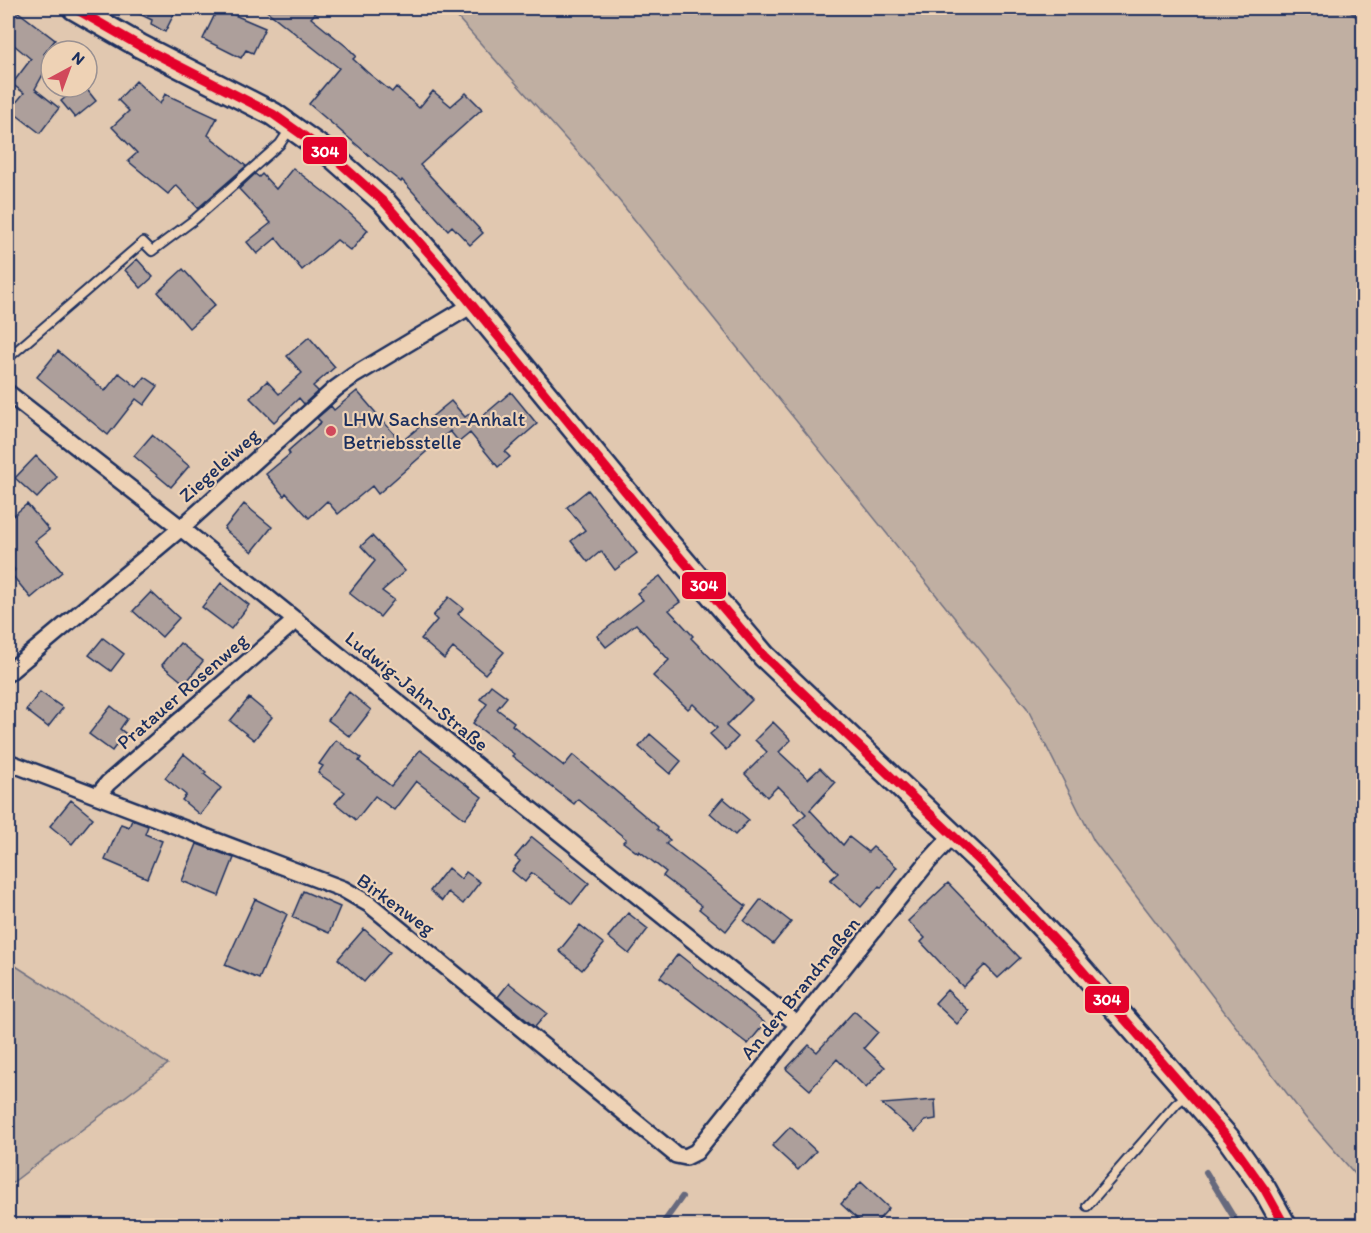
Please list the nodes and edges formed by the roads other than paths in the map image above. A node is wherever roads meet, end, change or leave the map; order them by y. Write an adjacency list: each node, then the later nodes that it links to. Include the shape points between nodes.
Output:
1 (74, 8): 2 (main road)
2 (292, 126): 3 (main road, via 385,203); 4 (lane, via 280,144 195,219 152,251 143,242)
3 (472, 305): 6 (street, Ziegeleiweg, via 335,389); 11 (main road, via 764,656)
4 (8, 358)
5 (8, 393): 6 (street, Ludwig-Jahn-Straße)
6 (181, 528): 7 (street, Ludwig-Jahn-Straße); 8 (street, Ziegeleiweg)
7 (296, 621): 10 (street, Pratauer Rosenweg); 12 (street, Ludwig-Jahn-Straße)
8 (8, 674)
9 (8, 762): 10 (street, Birkenweg)
10 (98, 795): 14 (street, Birkenweg, via 343,889 369,904)
11 (953, 835): 12 (street, An den Brandmaßen); 13 (main road, via 1038,921)
12 (797, 1024): 14 (street, An den Brandmaßen, via 696,1152 686,1157)
13 (1189, 1093): 15 (lane); 16 (main road, via 1249,1166)
14 (676, 1155)
15 (1087, 1206)
16 (1285, 1226)

